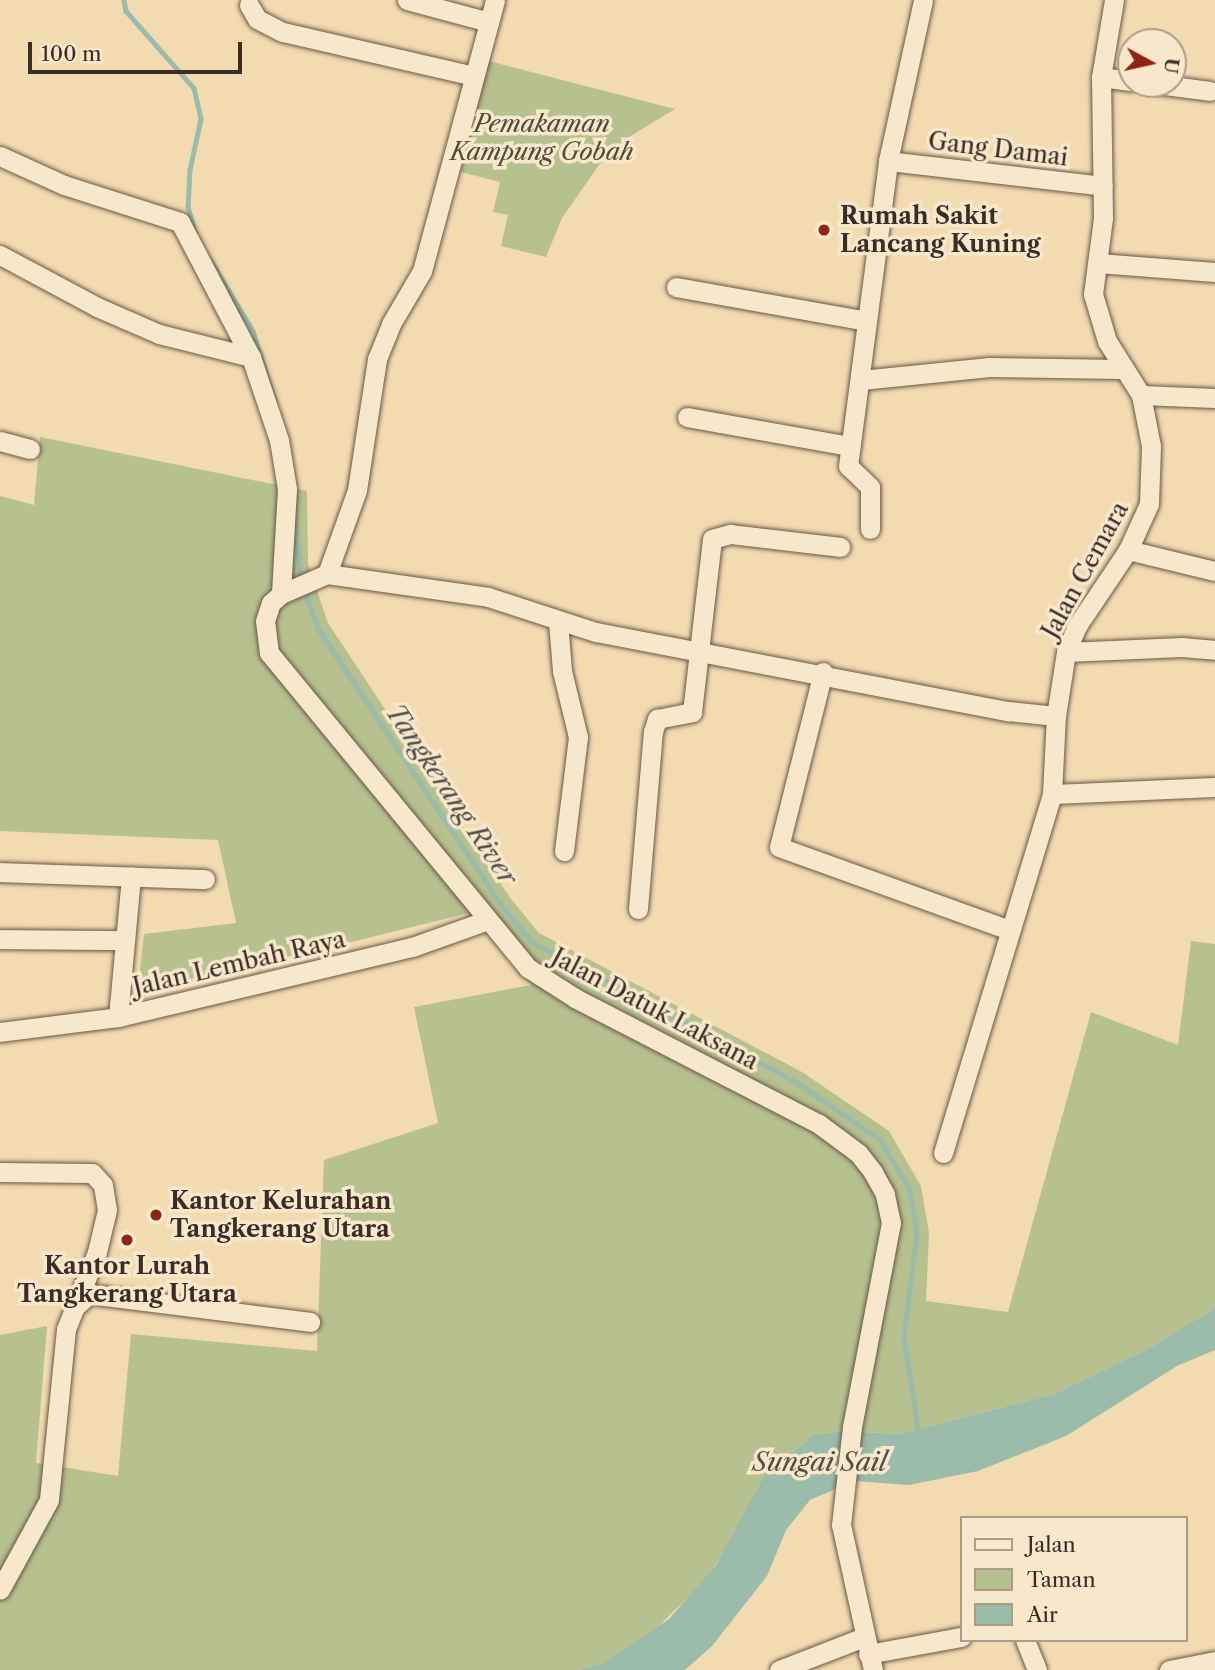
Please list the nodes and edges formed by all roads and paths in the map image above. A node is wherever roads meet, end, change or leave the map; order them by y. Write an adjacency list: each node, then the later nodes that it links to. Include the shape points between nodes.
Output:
1 (407, 0): 6 (street)
2 (495, 0): 6 (street)
3 (923, 0): 13 (street)
4 (1115, 0): 8 (street, Jalan Cemara)
5 (249, 5): 7 (street, via 257,19 283,32)
6 (489, 22): 7 (street)
7 (474, 76): 33 (street, via 422,271 377,359 357,490)
8 (1101, 77): 9 (street); 14 (street, Jalan Cemara)
9 (1117, 79)
10 (1187, 88): 11 (street)
11 (1210, 91)
12 (0, 156): 20 (street, via 64,185 180,222)
13 (888, 161): 14 (street, Gang Damai); 19 (street)
14 (1103, 186): 16 (street, Jalan Cemara)
15 (0, 255): 20 (street, via 159,334)
16 (1098, 263): 17 (street); 21 (street, Jalan Cemara, via 1093,294)
17 (1215, 272)
18 (676, 287): 19 (street)
19 (867, 321): 22 (street)
20 (251, 357): 34 (street, via 279,440 288,489)
21 (1121, 369): 22 (street, via 989,366); 23 (street, Jalan Cemara)
22 (860, 380): 27 (street)
23 (1141, 395): 24 (street); 31 (street, Jalan Cemara, via 1151,446 1149,504)
24 (1215, 398)
25 (687, 417): 27 (street)
26 (0, 441): 28 (street)
27 (850, 446): 29 (street, via 848,466 870,487)
28 (30, 449)
29 (870, 529)
30 (840, 547): 38 (street, via 718,534 712,539)
31 (1128, 550): 32 (street); 37 (street, Jalan Cemara, via 1077,626)
32 (1215, 571)
33 (325, 575): 34 (street); 35 (street, via 488,597)
34 (287, 591): 48 (street, Jalan Datuk Laksana, via 271,603 265,621 269,653)
35 (558, 622): 38 (street); 43 (street, via 562,671 578,737)
36 (1215, 650): 37 (street)
37 (1066, 652): 40 (street, Jalan Cemara)
38 (700, 653): 39 (street); 47 (street, via 692,712 655,723)
39 (823, 672): 40 (street, via 1008,711); 49 (street, via 779,847)
40 (1056, 716): 42 (street, Jalan Cemara)
41 (1215, 787): 42 (street)
42 (1052, 794): 49 (street, Jalan Cemara)
43 (564, 851)
44 (131, 877): 45 (street); 46 (street); 51 (street)
45 (0, 878)
46 (205, 879)
47 (638, 909)
48 (485, 921): 52 (street, Jalan Lembah Raya, via 412,947); 61 (street, Jalan Datuk Laksana, via 528,968 586,1004 819,1124 858,1153 885,1194 891,1223 852,1427 841,1525)
49 (1009, 930): 54 (street, Jalan Cemara)
50 (0, 939): 51 (street)
51 (124, 940): 52 (street)
52 (118, 1017): 53 (street, Jalan Lembah Raya)
53 (0, 1032)
54 (943, 1153)
55 (0, 1172): 56 (street, via 92,1173 103,1185 107,1209 101,1240)
56 (75, 1307): 57 (street, via 89,1294); 58 (street, via 63,1347 49,1500)
57 (310, 1322)
58 (0, 1590)
59 (960, 1637): 61 (street)
60 (1026, 1642): 64 (street)
61 (868, 1653): 63 (street)
62 (1215, 1661): 65 (street)
63 (779, 1670)
64 (1037, 1670)
65 (1169, 1670)

